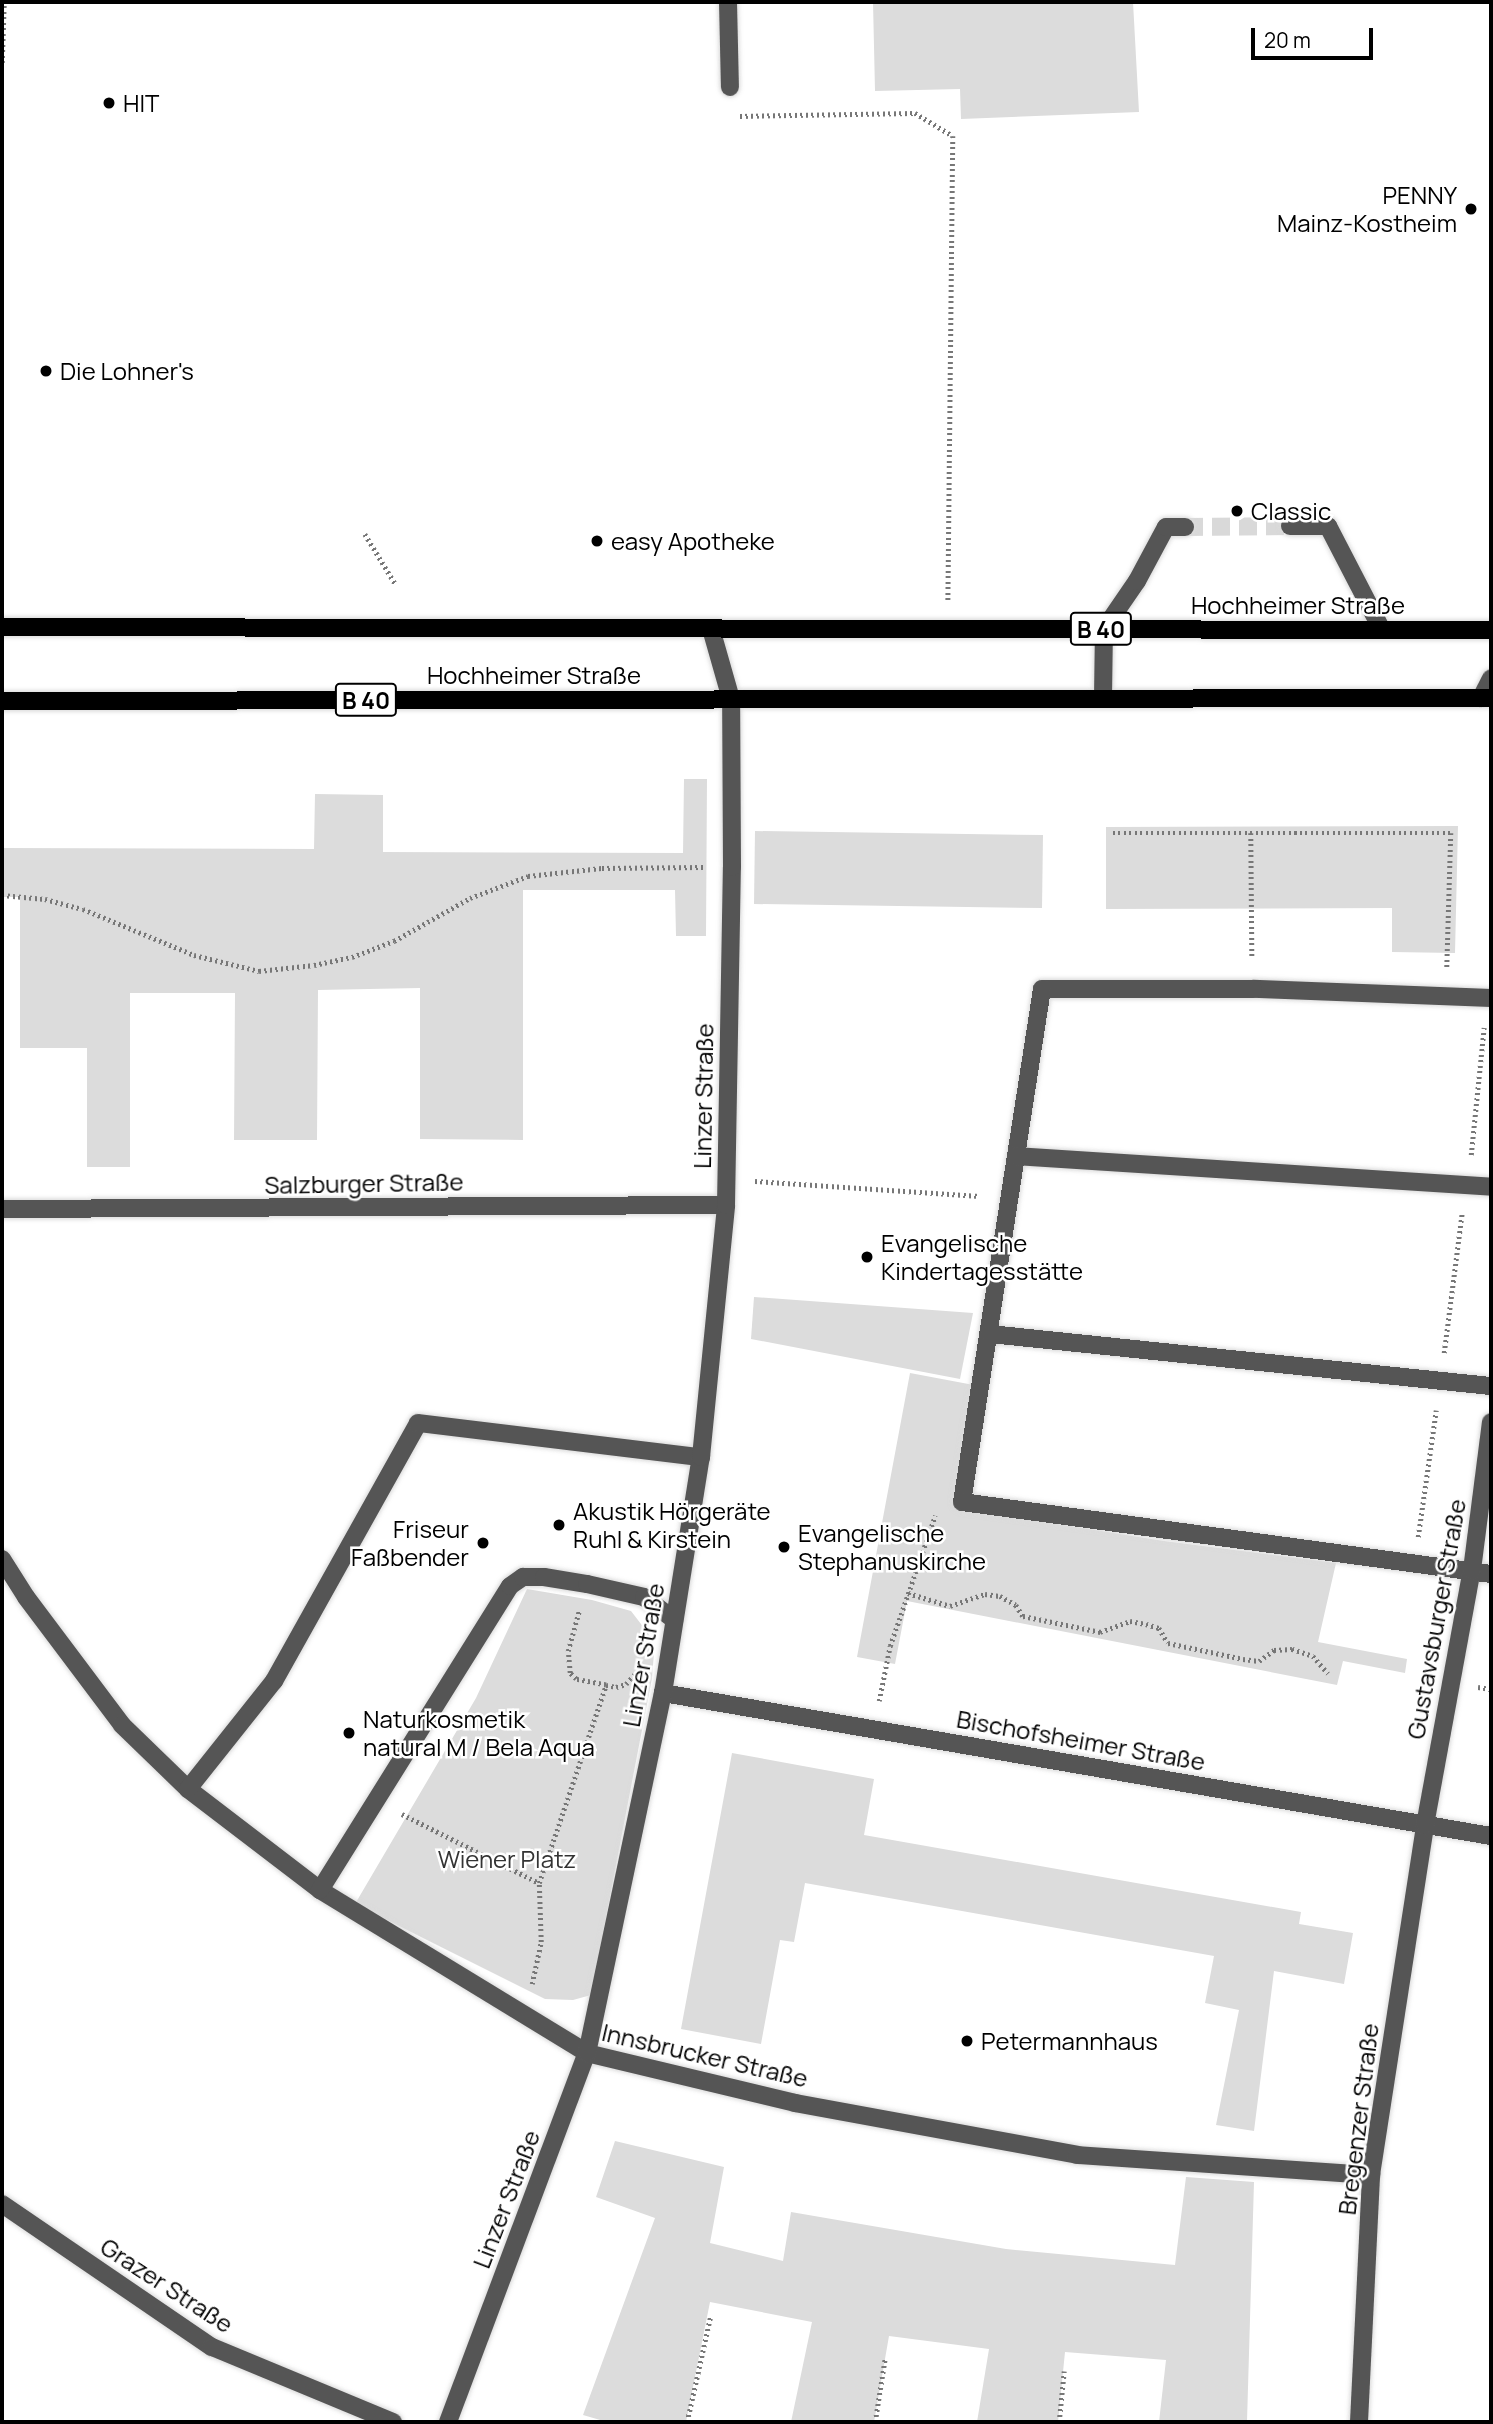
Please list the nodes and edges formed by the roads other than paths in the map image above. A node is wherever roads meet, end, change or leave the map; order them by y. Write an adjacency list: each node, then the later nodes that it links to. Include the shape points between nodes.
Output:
1 (728, 2): 2 (street)
2 (730, 86)
3 (1290, 526): 8 (street, via 1328,526)
4 (1185, 527): 7 (street, via 1166,527)
5 (2, 627): 6 (main road, Hochheimer Straße / B 40)
6 (710, 629): 7 (main road, Hochheimer Straße / B 40); 13 (street)
7 (1104, 629): 8 (main road, Hochheimer Straße / B 40); 11 (street)
8 (1382, 630): 9 (main road, Hochheimer Straße / B 40)
9 (1491, 630)
10 (1491, 678): 12 (street, Hochheimer Straße)
11 (1103, 698): 12 (main road, Hochheimer Straße / B 40); 13 (main road, Hochheimer Straße / B 40)
12 (1486, 698)
13 (731, 699): 14 (main road, Hochheimer Straße / B 40); 18 (street, Linzer Straße)
14 (2, 701)
15 (1489, 998): 16 (street, via 1253,989 1042,989)
16 (1016, 1156): 17 (street); 20 (street)
17 (1491, 1187)
18 (726, 1205): 19 (street, Salzburger Straße); 23 (street, Linzer Straße)
19 (2, 1209)
20 (990, 1334): 21 (street); 25 (street, via 962,1502)
21 (1491, 1386)
22 (1491, 1422): 25 (street, Gustavsburger Straße)
23 (701, 1457): 27 (street, Linzer Straße); 29 (street, via 418,1423 274,1681)
24 (2, 1559): 29 (street, Innsbrucker Straße, via 122,1725)
25 (1472, 1570): 26 (street); 30 (street, Gustavsburger Straße)
26 (1491, 1574)
27 (674, 1620): 28 (street, Linzer Straße); 32 (street, via 644,1597 587,1584 523,1577 510,1586)
28 (663, 1693): 30 (street, Bischofsheimer Straße); 33 (street, Linzer Straße)
29 (188, 1789): 32 (street, Innsbrucker Straße)
30 (1425, 1825): 31 (street, Bischofsheimer Straße); 34 (street, Bregenzer Straße)
31 (1491, 1836)
32 (320, 1890): 33 (street, Innsbrucker Straße)
33 (587, 2053): 34 (street, Innsbrucker Straße, via 795,2103 1077,2155); 37 (street, Linzer Straße)
34 (1371, 2175): 38 (street, Bregenzer Straße)
35 (2, 2204): 36 (street, Grazer Straße, via 212,2347)
36 (393, 2422)
37 (448, 2422)
38 (1359, 2422)

